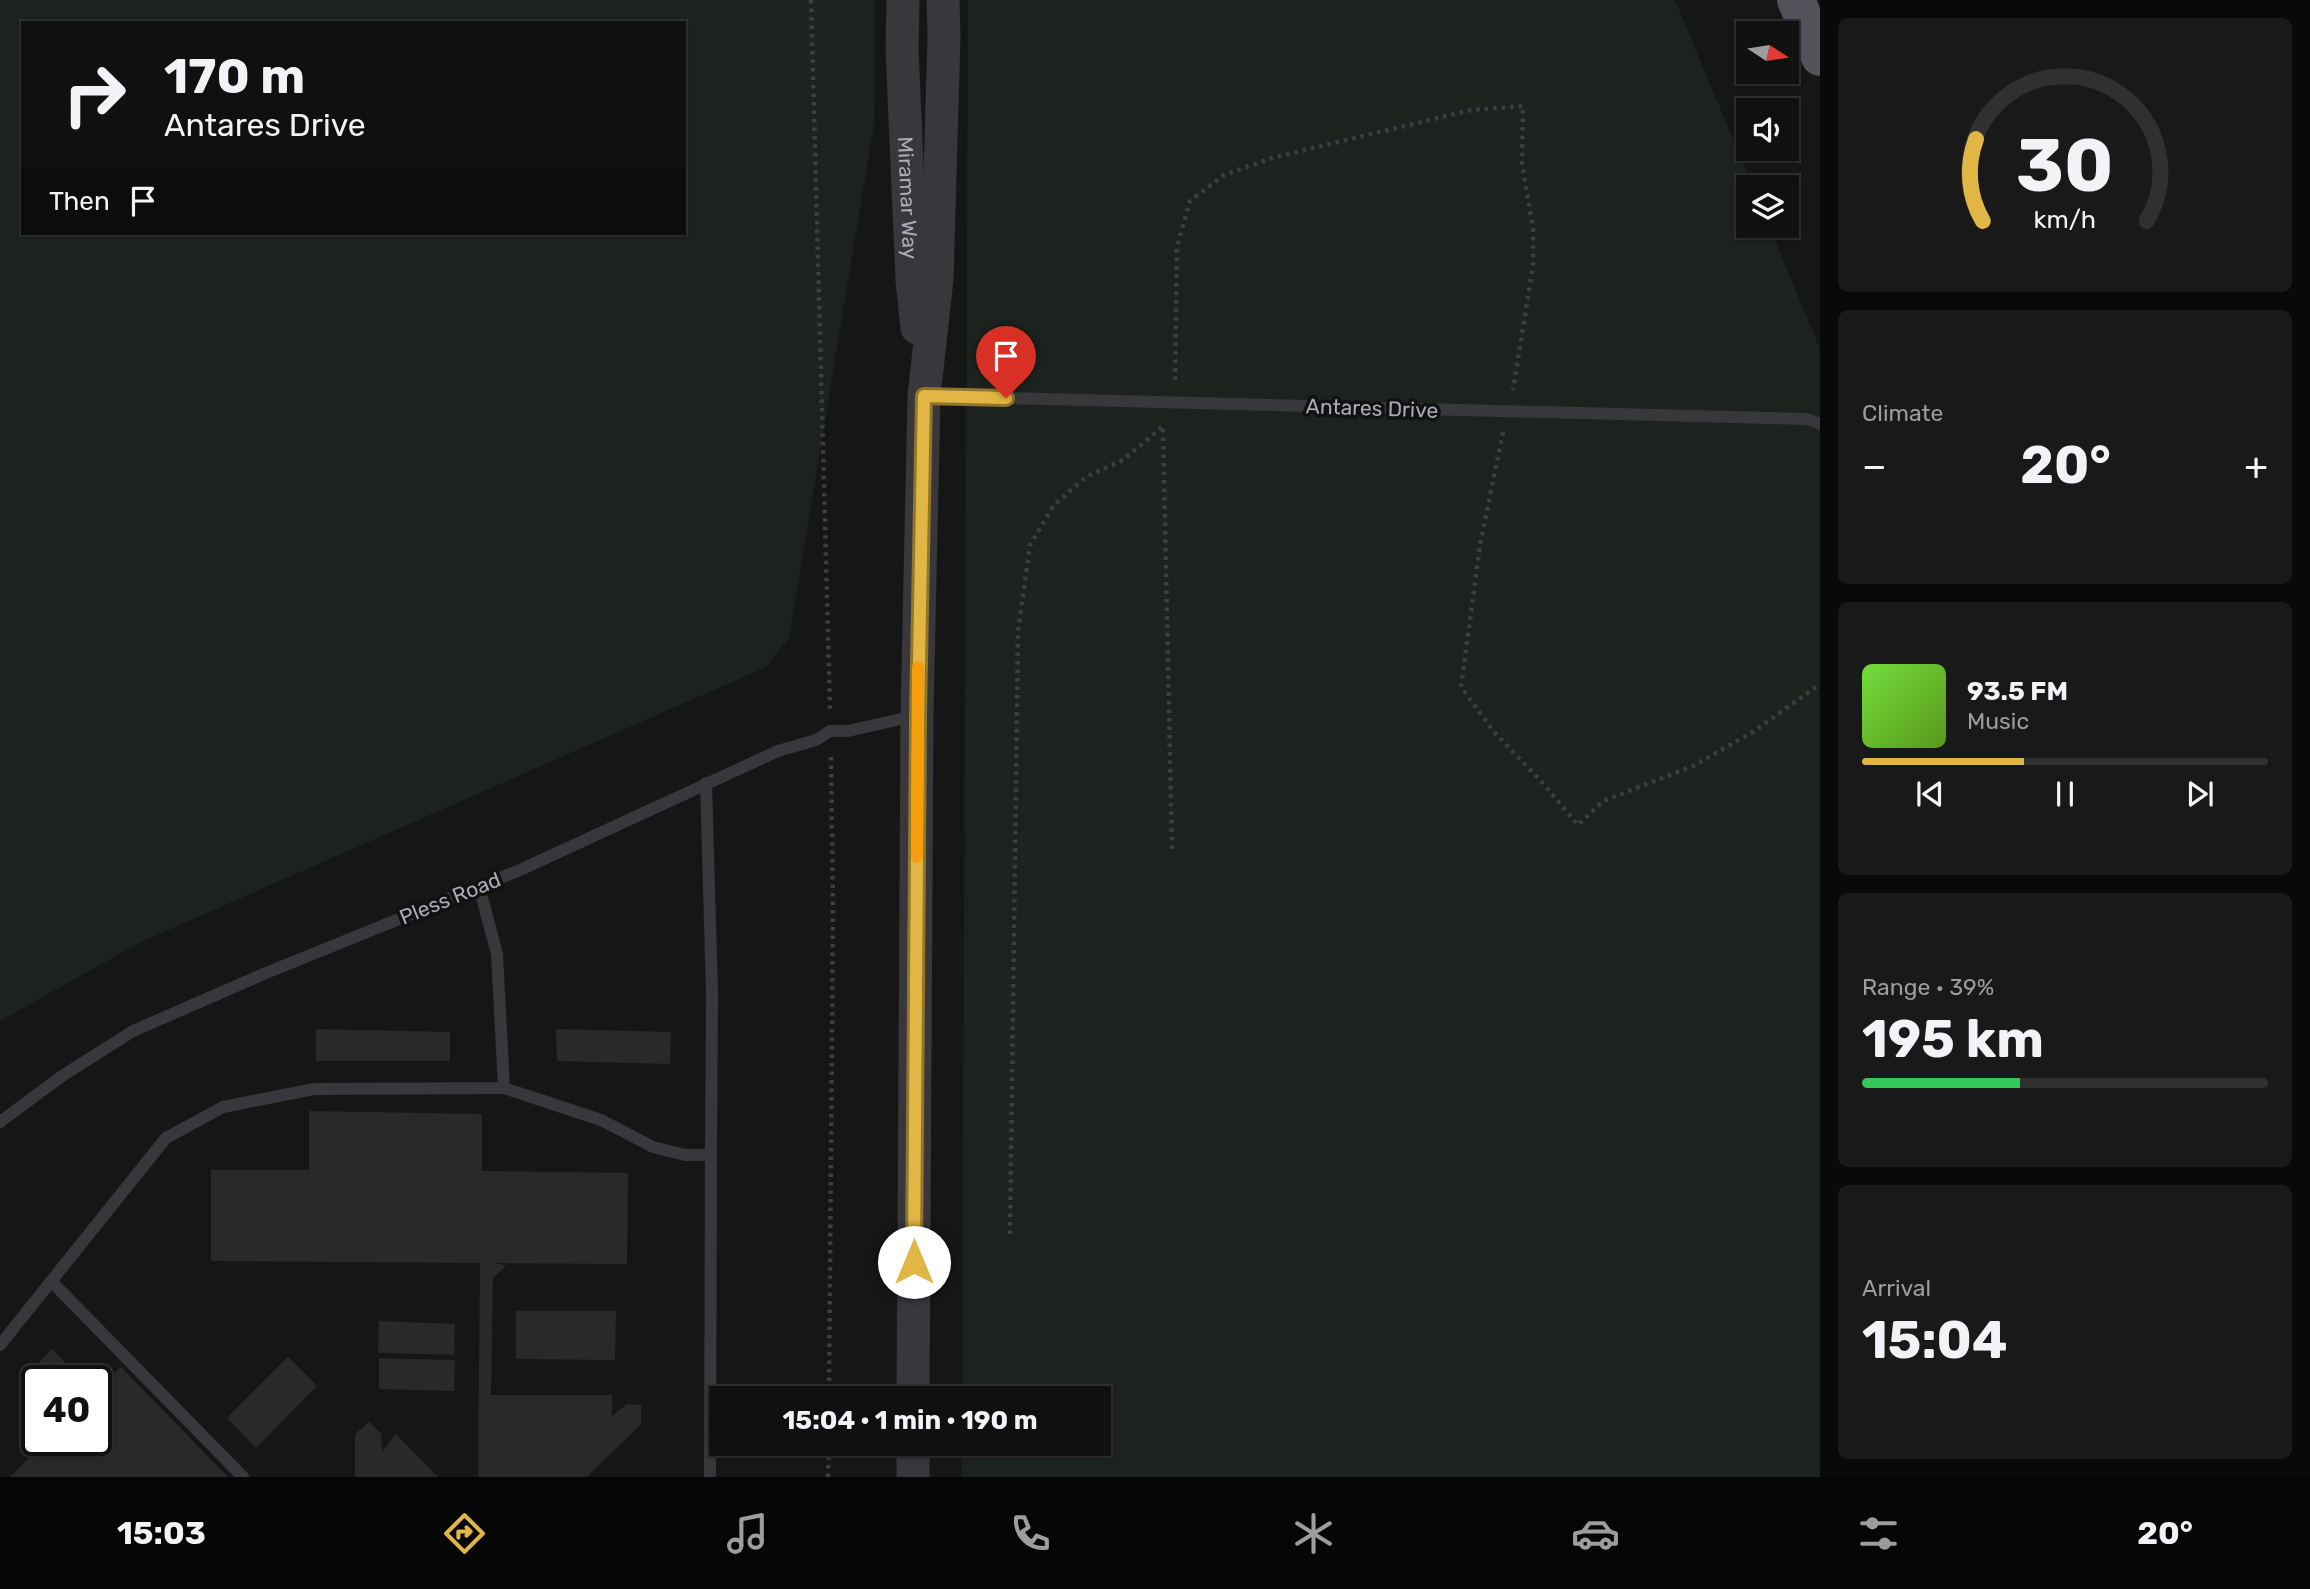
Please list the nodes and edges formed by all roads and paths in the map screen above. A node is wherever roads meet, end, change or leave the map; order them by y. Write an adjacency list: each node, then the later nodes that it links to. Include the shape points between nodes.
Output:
1 (811, 0): 13 (path)
2 (903, 0): 6 (street, Miramar Way, via 912,280)
3 (943, 0): 6 (street, Miramar Way, via 937,279)
4 (1796, 0): 5 (main road)
5 (1820, 57)
6 (924, 396): 7 (lane, Antares Drive); 12 (street, Miramar Way)
7 (1169, 402): 8 (lane, Antares Drive); 8 (path, via 1175,382 1177,247 1190,201 1224,175 1272,158 1471,110 1523,106 1522,163 1533,229 1533,265); 10 (path)
8 (1508, 411): 9 (lane, Antares Drive, via 1807,419); 11 (path, via 1480,545 1461,687 1494,732 1578,825 1603,801 1693,766 1753,732)
9 (1820, 424)
10 (1163, 428): 15 (path); 20 (path, via 1123,460 1086,477 1054,505 1030,545 1018,631)
11 (1820, 684)
12 (918, 716): 13 (lane, Pless Road); 24 (street, Miramar Way)
13 (830, 731): 14 (lane, Pless Road); 23 (path)
14 (706, 783): 16 (lane, Pless Road); 19 (lane)
15 (1172, 849)
16 (479, 886): 17 (lane, via 497,954); 18 (lane, Pless Road, via 133,1031)
17 (504, 1088): 19 (lane, via 601,1120 653,1147 685,1155); 21 (lane, via 314,1088 223,1107 166,1138)
18 (0, 1122)
19 (711, 1155): 28 (lane)
20 (1010, 1234)
21 (51, 1281): 22 (lane); 27 (lane)
22 (0, 1345)
23 (829, 1386)
24 (913, 1386)
25 (829, 1456): 29 (path)
26 (913, 1456): 30 (street)
27 (243, 1477)
28 (710, 1477)
29 (828, 1477)
30 (913, 1477)

